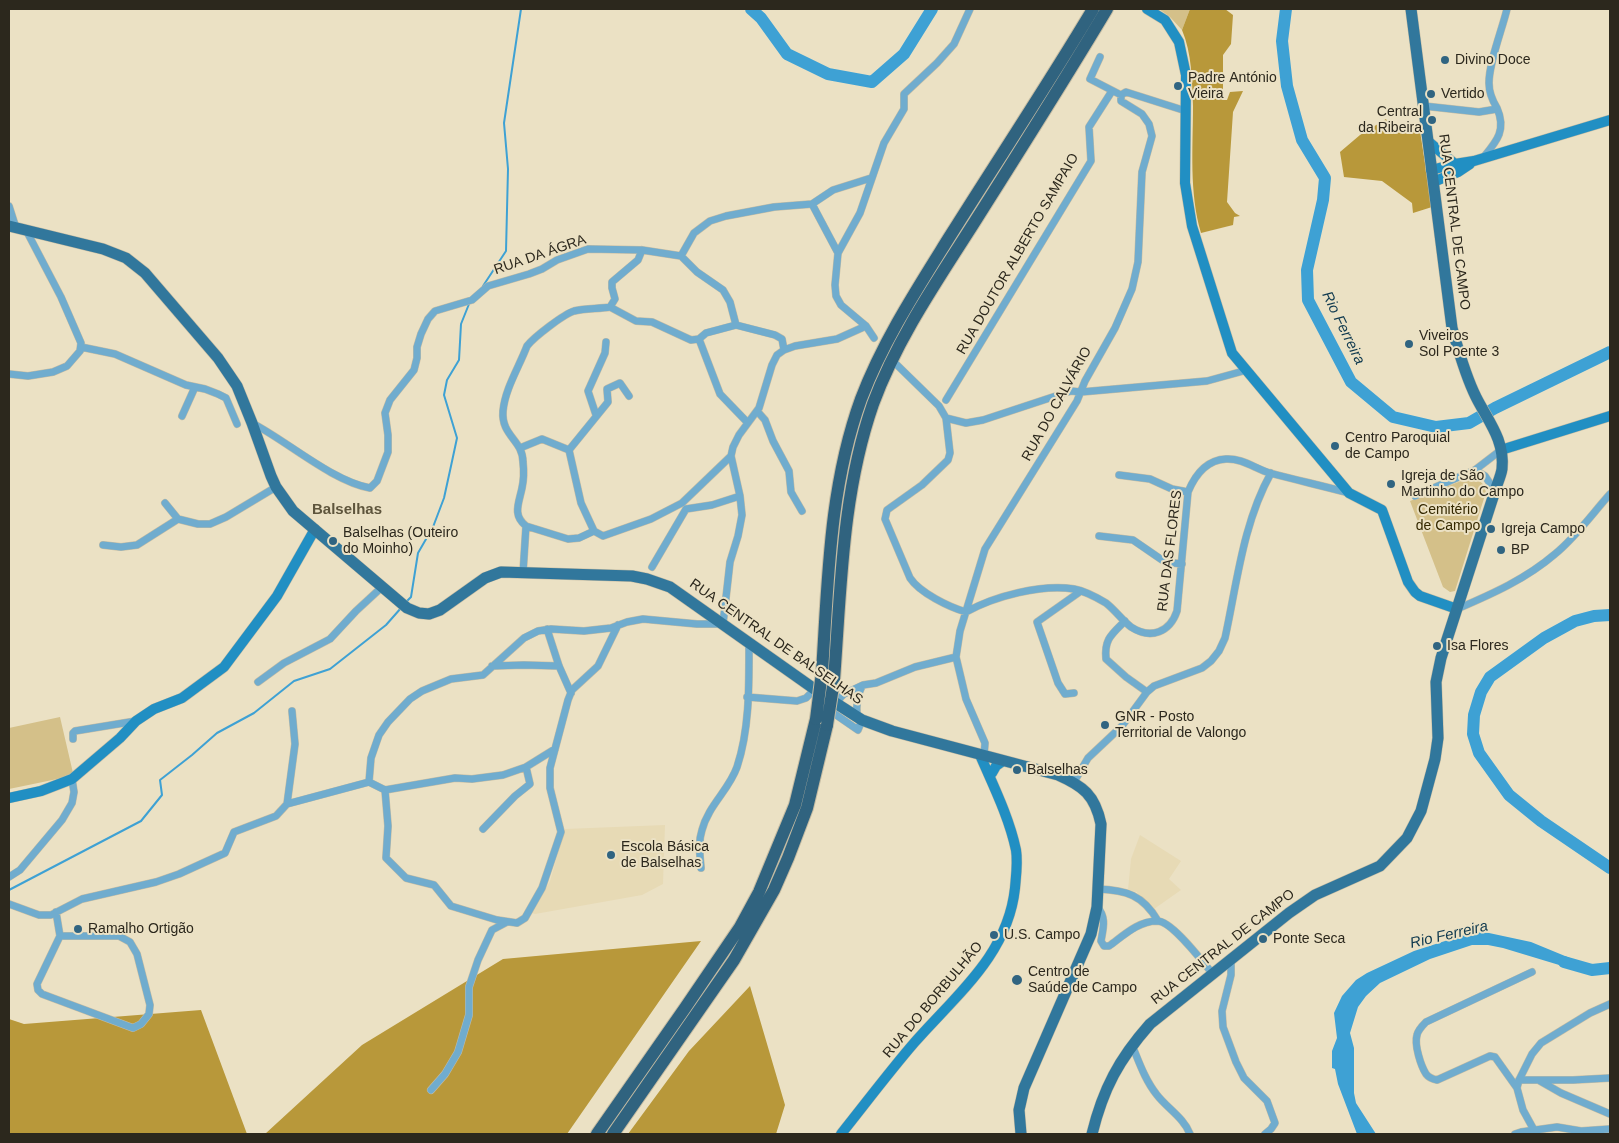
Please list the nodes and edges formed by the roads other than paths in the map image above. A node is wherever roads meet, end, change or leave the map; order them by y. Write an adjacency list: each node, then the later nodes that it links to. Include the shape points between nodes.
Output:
1 (970, 9): 18 (street, via 954,44 904,94 904,109 884,143)
2 (1093, 9): 97 (highway, bridge, via 910,299 880,353 861,400 844,461 832,523)
3 (1107, 9): 97 (highway, bridge, via 890,362 873,405 857,463 846,526 834,680)
4 (1147, 9): 12 (street, via 1165,20 1179,42 1186,74)
5 (1411, 9): 10 (main road, RUA CENTRAL DE CAMPO)
6 (1507, 9): 11 (street, via 1490,74 1491,99)
7 (1100, 57): 8 (street, RUA DO CALVÁRIO, via 1090,79)
8 (1112, 91): 9 (street, RUA DO CALVÁRIO); 40 (street, RUA DOUTOR ALBERTO SAMPAIO, via 1089,128 1090,161)
9 (1121, 95): 12 (street, RUA DO CALVÁRIO, via 1126,92); 38 (street, RUA DO CALVÁRIO, via 1121,101 1142,114 1152,136 1142,172 1138,262 1115,328)
10 (1424, 106): 11 (street, via 1480,112); 14 (main road, RUA CENTRAL DE CAMPO)
11 (1497, 109): 15 (street, via 1501,125 1499,139)
12 (1186, 111): 35 (street, via 1185,183 1192,226 1232,353)
13 (1610, 120): 15 (street)
14 (1429, 142): 16 (street); 17 (main road, RUA CENTRAL DE CAMPO)
15 (1478, 160): 16 (street); 19 (street)
16 (1455, 164): 17 (street)
17 (1431, 170): 19 (main road, RUA CENTRAL DE CAMPO)
18 (871, 178): 20 (street, via 833,190); 24 (street, via 860,213)
19 (1433, 182): 51 (main road, RUA CENTRAL DE CAMPO, via 1452,328 1463,366 1496,431)
20 (812, 204): 24 (street); 25 (street, via 774,207 710,221 694,233)
21 (9, 206): 22 (street)
22 (17, 228): 32 (street, via 61,297); 47 (main road, RUA CENTRAL DE BALSELHAS, via 103,249 126,258 151,280 218,358 237,386)
23 (642, 250): 25 (street, RUA DA ÁGRA); 26 (street, via 638,260 612,282 615,299); 47 (street, RUA DA ÁGRA, via 588,249 529,274 488,286 472,300 436,311 428,318 421,334 414,370 390,400 384,413 388,452 377,481 370,488 339,477)
24 (838, 253): 28 (street, via 836,296 841,305)
25 (681, 256): 27 (street, via 723,290)
26 (610, 308): 30 (street, via 636,321 652,322 691,340); 49 (street, via 567,314 527,346 503,408 505,428)
27 (736, 325): 30 (street, via 706,333); 33 (street, via 775,335 782,339)
28 (866, 326): 29 (street); 33 (street, via 838,339)
29 (874, 338)
30 (699, 339): 46 (street, via 720,394)
31 (606, 342): 42 (street, via 605,354 588,391)
32 (81, 347): 36 (street, via 67,366 53,372 28,376); 37 (street, via 124,358)
33 (784, 350): 41 (street, via 772,365)
34 (896, 364): 45 (street, via 939,406)
35 (1247, 370): 38 (street, via 1207,380); 59 (street)
36 (9, 374)
37 (195, 387): 43 (street); 48 (street, via 226,398)
38 (1081, 392): 45 (street, via 1071,391 982,420 966,423); 78 (street, RUA DO CALVÁRIO, via 985,549)
39 (628, 396): 42 (street, via 620,383 607,390 608,402)
40 (946, 400)
41 (757, 411): 46 (street); 65 (street, via 765,420 789,470 791,492)
42 (596, 415): 50 (street)
43 (182, 416)
44 (1610, 416): 51 (street)
45 (946, 418): 78 (street, via 948,460 922,485 887,510 885,519 915,586)
46 (747, 422): 52 (street)
47 (252, 423): 56 (main road, RUA CENTRAL DE BALSELHAS)
48 (236, 424)
49 (520, 448): 50 (street, via 542,439); 67 (street, via 524,476 517,513 519,521)
50 (568, 450): 69 (street, via 581,503)
51 (1502, 450): 53 (street); 57 (main road, RUA CENTRAL DE CAMPO, via 1502,469)
52 (732, 456): 61 (street); 64 (street)
53 (1476, 470): 57 (street, via 1486,476); 62 (street)
54 (1271, 473): 58 (street, RUA DAS FLORES, via 1241,461 1226,459 1212,462 1200,470); 59 (street, RUA DAS FLORES); 89 (street, via 1260,493 1250,525 1219,651 1202,668)
55 (1119, 474): 58 (street, via 1150,479)
56 (276, 487): 66 (street, via 210,524); 68 (main road, RUA CENTRAL DE BALSELHAS, via 293,511)
57 (1496, 491): 77 (main road, RUA CENTRAL DE CAMPO)
58 (1188, 492): 72 (street, RUA DAS FLORES)
59 (1349, 493): 77 (street, via 1382,510 1408,582 1415,592)
60 (1610, 494): 77 (street, via 1556,554 1517,581)
61 (740, 496): 64 (street, via 712,505); 80 (street, via 742,516 730,562)
62 (1415, 496)
63 (165, 503): 66 (street)
64 (684, 506): 69 (street, via 603,536); 73 (street)
65 (802, 511)
66 (178, 519): 71 (street, via 137,545)
67 (526, 526): 69 (street, via 568,539 580,538); 74 (street)
68 (315, 529): 75 (main road, RUA CENTRAL DE BALSELHAS); 96 (street, via 277,596 224,667 182,698)
69 (594, 531)
70 (1099, 536): 72 (street, via 1134,540 1165,562)
71 (103, 545)
72 (1182, 564): 79 (street, RUA DAS FLORES, via 1177,611 1168,627 1155,633 1131,627)
73 (652, 566)
74 (523, 572): 75 (main road, RUA CENTRAL DE BALSELHAS, via 501,572 485,578 440,610 429,614 403,605); 80 (main road, RUA CENTRAL DE BALSELHAS, via 647,579 670,587)
75 (382, 587): 87 (street, via 330,639 284,663)
76 (1081, 591): 78 (street, via 1028,590); 79 (street, RUA DAS FLORES, via 1107,604); 92 (street, via 1037,622 1058,683 1065,694)
77 (1457, 609): 120 (main road, RUA CENTRAL DE CAMPO, via 1436,682 1436,759 1421,811 1407,838 1380,866 1315,895)
78 (966, 612): 84 (street, RUA DO CALVÁRIO)
79 (1125, 621): 89 (street, via 1109,638 1105,647 1106,659)
80 (723, 624): 81 (street, via 643,619); 83 (main road, RUA CENTRAL DE BALSELHAS)
81 (618, 625): 82 (street, via 594,630); 90 (street, via 598,666)
82 (548, 629): 85 (street, via 524,638); 86 (street)
83 (749, 642): 91 (main road, RUA CENTRAL DE BALSELHAS); 93 (street)
84 (956, 656): 88 (street); 101 (street, RUA DO CALVÁRIO, via 966,700)
85 (492, 666): 86 (street); 104 (street, via 484,675 451,679 410,699 380,735 371,758)
86 (559, 666): 90 (street)
87 (258, 682)
88 (863, 685): 94 (street, via 844,694); 98 (street, via 856,705)
89 (1146, 692): 105 (street, via 1122,726 1088,758)
90 (571, 693): 100 (street)
91 (811, 693): 93 (street, via 797,701); 94 (main road, RUA CENTRAL DE BALSELHAS); 98 (street)
92 (1074, 693)
93 (747, 697): 111 (street, via 746,728 737,768 702,830)
94 (838, 705): 98 (main road, RUA CENTRAL DE BALSELHAS)
95 (292, 711): 109 (street, via 295,744)
96 (136, 721): 99 (street, via 75,731); 103 (street)
97 (821, 722): 133 (highway, via 795,805 759,892 740,927); 134 (highway, via 807,808 774,890 734,960)
98 (859, 722): 101 (main road, RUA CENTRAL DE BALSELHAS)
99 (73, 739)
100 (555, 749): 102 (street); 118 (street, via 550,768 550,788 561,832 542,888 525,918 517,923)
101 (990, 757): 105 (main road, RUA CENTRAL DE BALSELHAS); 106 (street, RUA DO BORBULHÃO); 106 (street, via 996,766)
102 (526, 767): 107 (street, via 503,775 455,778); 110 (street, via 530,784)
103 (72, 779): 108 (street, via 41,791); 112 (street, via 72,802 62,820 20,870)
104 (369, 782): 107 (street); 109 (street)
105 (1074, 782): 113 (main road, RUA CENTRAL DE BALSELHAS, via 1090,796 1098,810 1101,824)
106 (992, 784): 135 (street, RUA DO BORBULHÃO, via 1016,851 1013,908 1001,938 985,964 913,1044)
107 (385, 790): 118 (street, via 386,858 406,878 434,884 451,906)
108 (9, 798)
109 (288, 804): 116 (street, via 276,816 234,832 225,853 218,857 156,882 82,899)
110 (483, 829)
111 (701, 868)
112 (9, 877)
113 (1098, 889): 115 (main road, RUA CENTRAL DE BALSELHAS); 117 (street, via 1130,893 1152,910)
114 (9, 904): 116 (street, via 39,915)
115 (1098, 907): 117 (street, via 1104,922 1101,941 1104,946 1109,946 1134,928); 136 (main road, RUA CENTRAL DE BALSELHAS, via 1091,934 1024,1088 1020,1110)
116 (56, 912): 119 (street)
117 (1158, 921): 122 (street, via 1177,933)
118 (507, 922): 129 (street, via 492,930 478,960 469,988 469,1015 458,1052)
119 (60, 936): 119 (street, via 37,984 38,990 133,1028 141,1024 150,1004 137,954 130,942 119,936)
120 (1232, 958): 122 (main road, RUA CENTRAL DE CAMPO); 139 (street, via 1222,1011 1223,1027 1244,1078 1266,1101 1275,1123)
121 (1532, 972): 128 (street, via 1426,1022 1416,1037 1426,1074 1431,1079 1437,1080 1490,1056 1495,1057)
122 (1212, 973): 124 (main road, RUA CENTRAL DE CAMPO, via 1150,1024)
123 (1610, 1004): 126 (street, via 1541,1043)
124 (1132, 1045): 137 (main road, RUA CENTRAL DE CAMPO, via 1110,1079); 138 (street, via 1157,1096 1187,1126)
125 (1610, 1078): 127 (street)
126 (1519, 1080): 127 (street); 128 (street)
127 (1540, 1081): 130 (street)
128 (1517, 1088): 132 (street, via 1523,1110)
129 (431, 1090)
130 (1610, 1114)
131 (1610, 1129): 132 (street, via 1580,1131 1557,1127)
132 (1534, 1130): 140 (street)
133 (597, 1134)
134 (613, 1134)
135 (841, 1134)
136 (1021, 1134)
137 (1092, 1134)
138 (1190, 1134)
139 (1265, 1134)
140 (1516, 1134)

